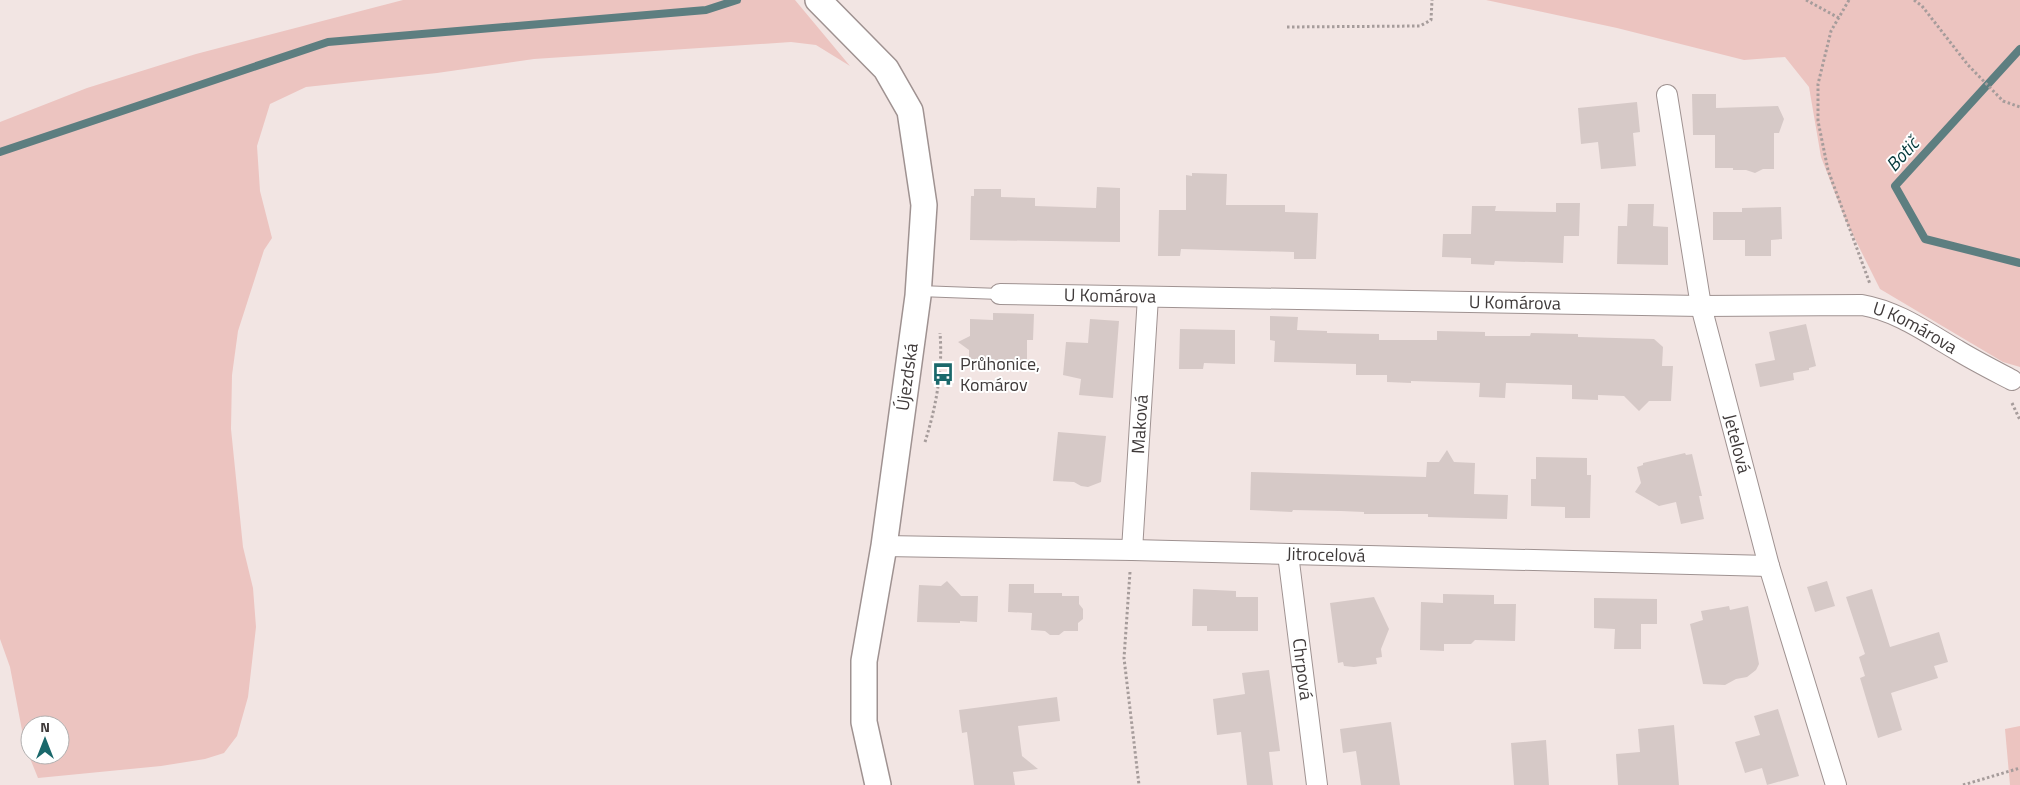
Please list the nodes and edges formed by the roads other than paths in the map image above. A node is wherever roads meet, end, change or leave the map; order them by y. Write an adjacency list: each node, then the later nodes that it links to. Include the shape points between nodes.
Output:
1 (818, 0): 3 (street, Újezdská, via 886,69 910,111 924,205)
2 (1667, 95): 6 (street, Jetelová)
3 (928, 292): 4 (lane); 8 (street, Újezdská)
4 (1000, 294): 5 (street, U Komárova)
5 (1148, 297): 6 (street, U Komárova); 9 (street, Maková)
6 (1701, 306): 7 (street, U Komárova, via 1862,305 1879,308 1909,321); 11 (street, Jetelová)
7 (2012, 380)
8 (884, 546): 9 (street, Jitrocelová); 12 (street, Újezdská, via 864,661 864,722)
9 (1132, 550): 10 (street, Jitrocelová)
10 (1288, 554): 11 (street, Jitrocelová); 13 (street, Chrpová)
11 (1769, 566): 14 (street, Jetelová)
12 (878, 785)
13 (1317, 785)
14 (1836, 785)

